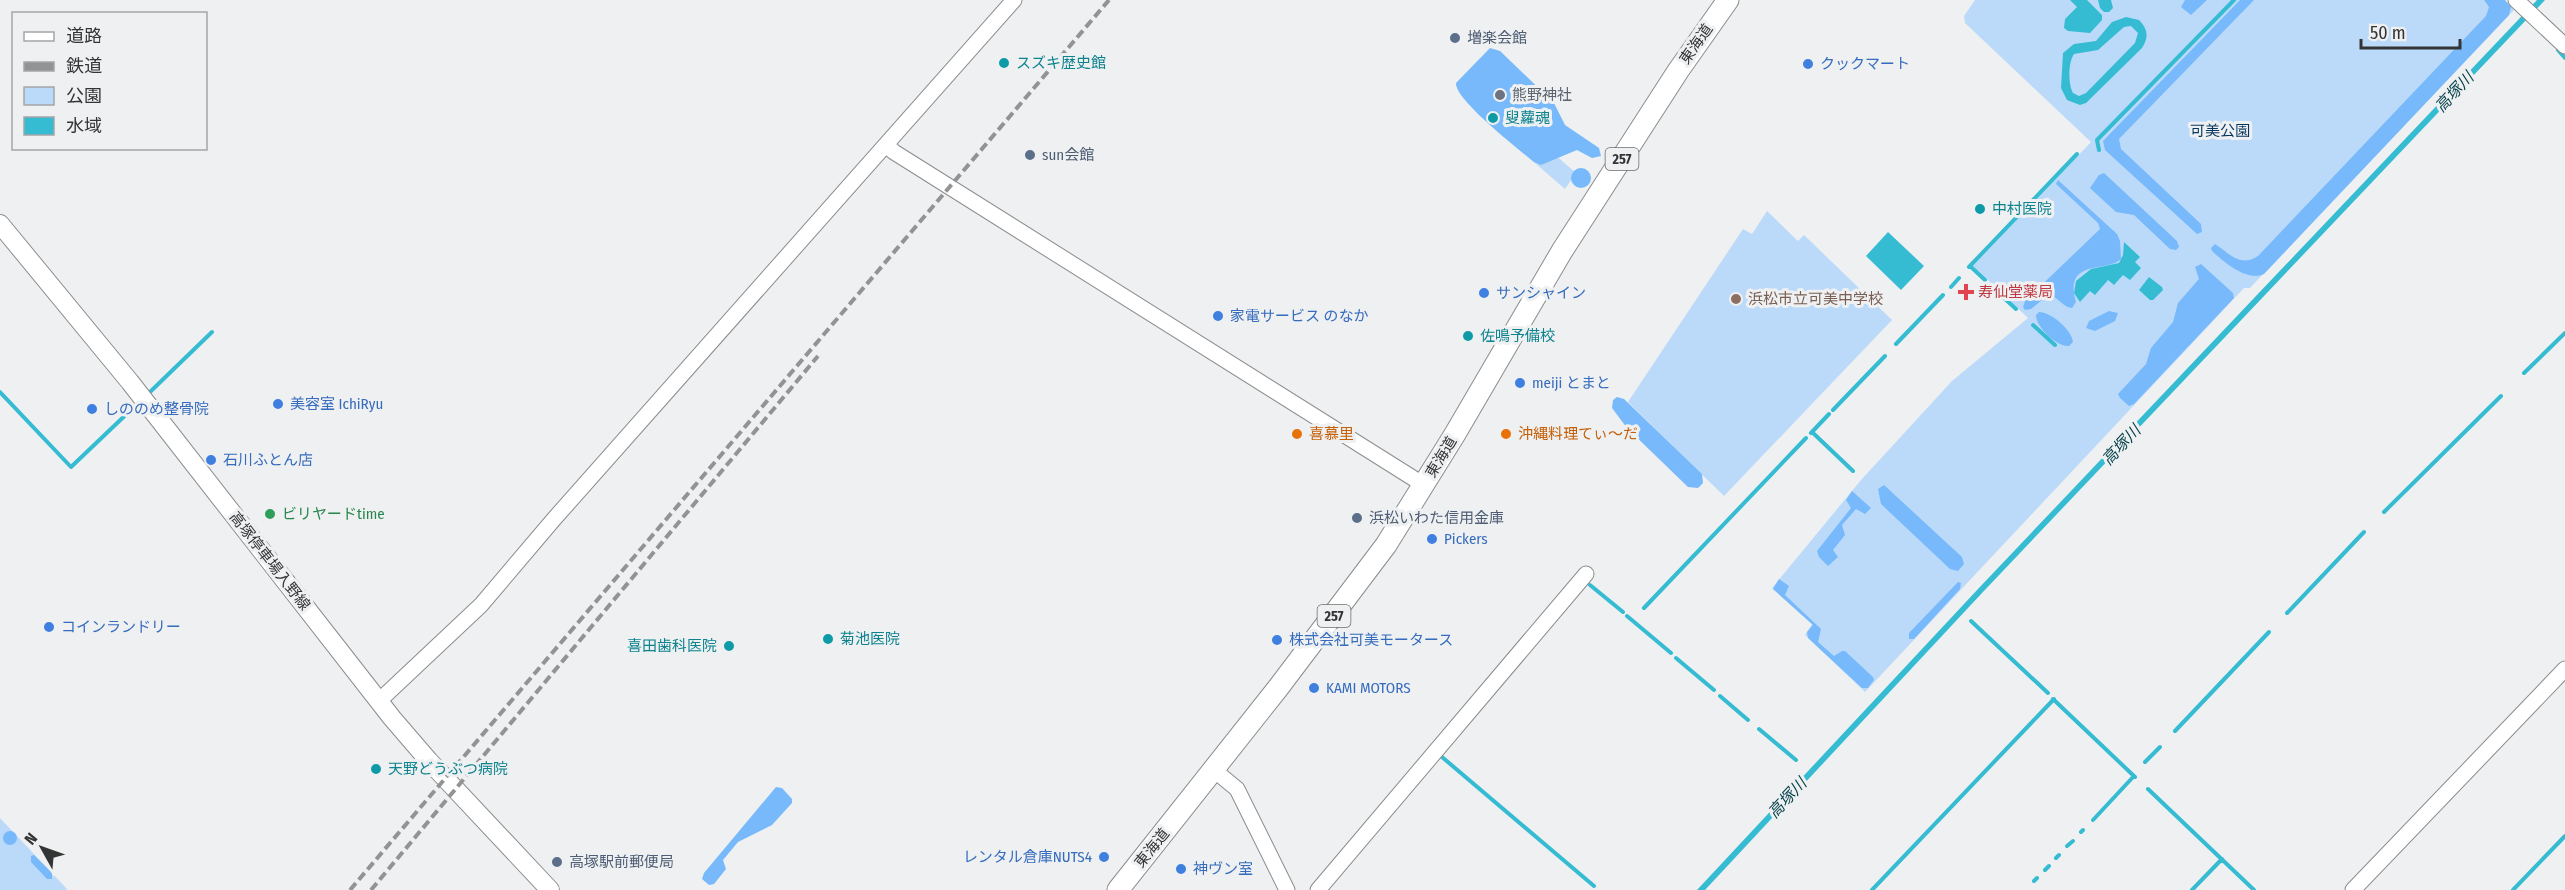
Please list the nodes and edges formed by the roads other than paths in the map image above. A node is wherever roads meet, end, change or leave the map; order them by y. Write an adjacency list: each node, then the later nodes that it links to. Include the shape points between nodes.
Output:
1 (1014, 0): 5 (street)
2 (1728, 0): 7 (highway, 東海道 / 257, via 1562,251)
3 (2525, 8): 4 (street)
4 (2565, 46)
5 (886, 144): 7 (street); 10 (street, via 481,605)
6 (0, 224): 10 (main road, 高塚停車場入野線, via 130,382)
7 (1424, 485): 11 (highway, 東海道 / 257, via 1362,579)
8 (1586, 574): 15 (street)
9 (2565, 669): 16 (street)
10 (379, 701): 12 (main road, 高塚停車場入野線, via 429,761)
11 (1214, 770): 13 (highway, 東海道 / 257); 14 (street, via 1237,789)
12 (550, 890)
13 (1118, 890)
14 (1287, 890)
15 (1318, 890)
16 (2353, 890)

